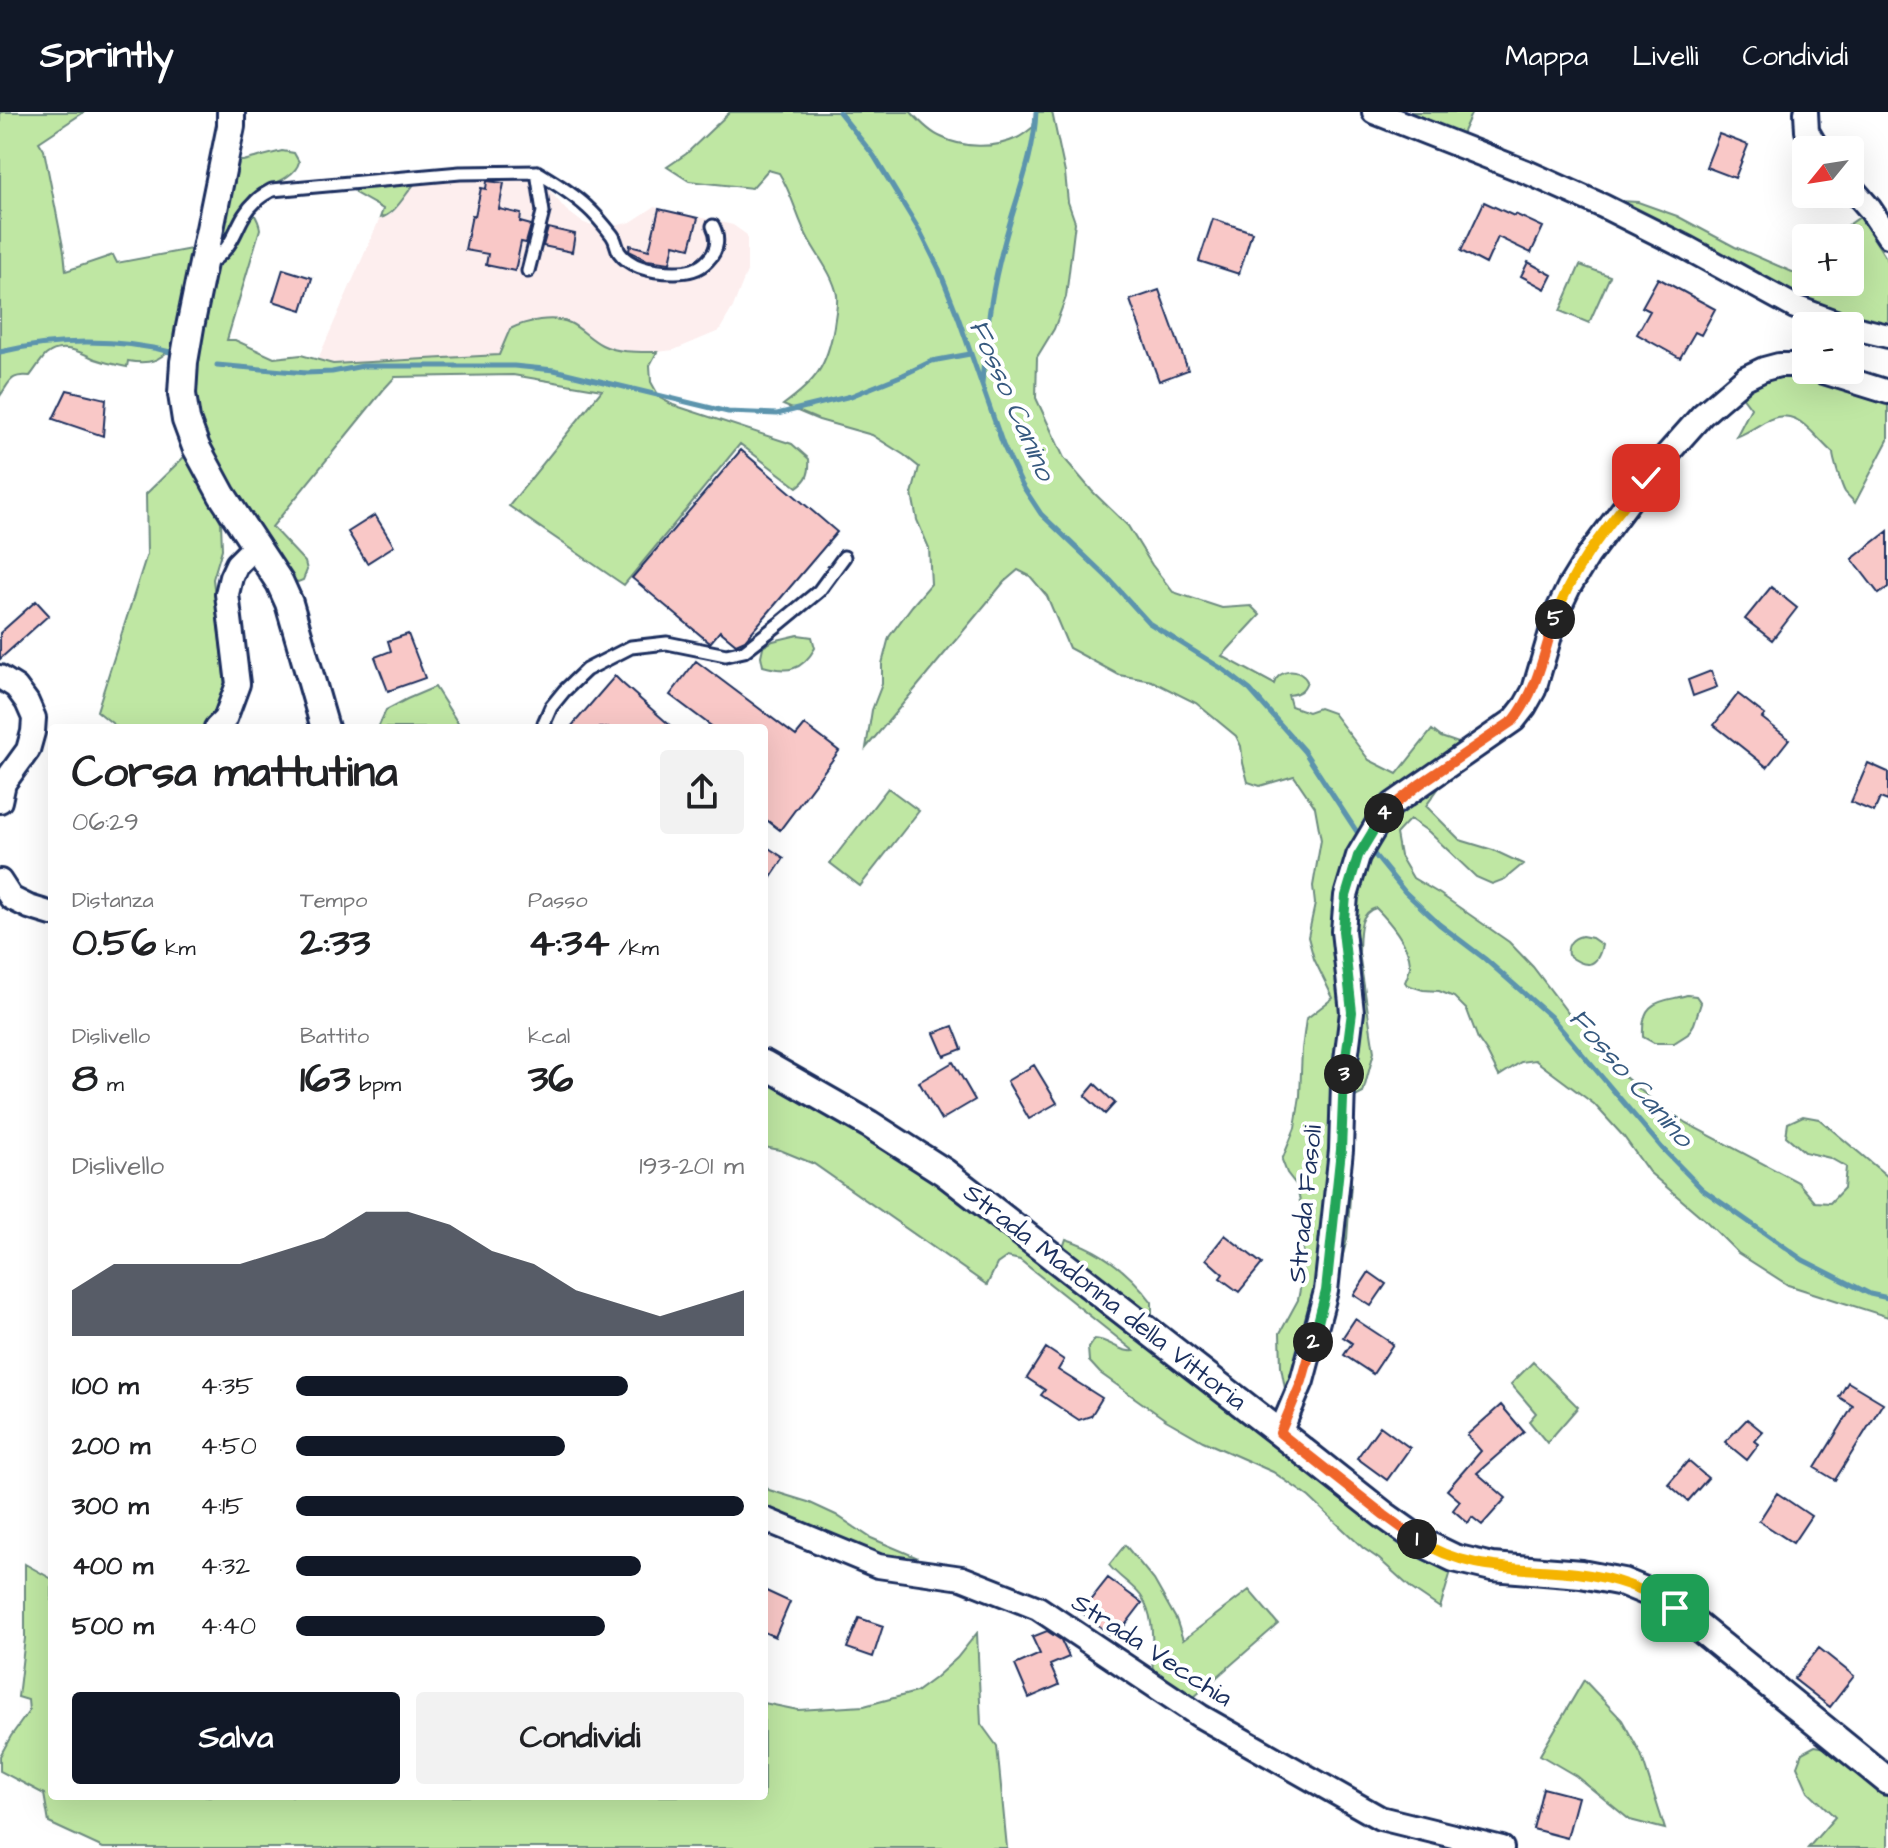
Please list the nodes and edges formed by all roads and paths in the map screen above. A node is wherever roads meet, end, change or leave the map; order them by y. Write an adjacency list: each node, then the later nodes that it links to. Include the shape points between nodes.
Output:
1 (231, 112): 9 (street)
2 (1374, 112): 11 (street, via 1603,206)
3 (1806, 112): 4 (street)
4 (1810, 136)
5 (537, 172): 7 (lane, via 591,210 635,266 665,272 702,267 717,242); 9 (lane, via 460,173 272,190 241,220 229,247); 10 (lane, via 543,212)
6 (1864, 202): 8 (street)
7 (713, 226)
8 (1888, 236)
9 (202, 267): 17 (street, via 184,362 186,420 196,447)
10 (528, 271)
11 (1808, 312)
12 (1864, 331): 13 (street)
13 (1888, 336)
14 (1792, 365): 27 (street, Strada Fasoli, via 1745,378 1678,440 1616,516 1569,587 1525,706 1514,720 1393,804 1358,856 1344,914 1352,1012 1326,1291 1302,1381)
15 (1862, 384): 16 (street)
16 (1888, 392)
17 (255, 546): 20 (street, via 237,564 227,594 238,684); 21 (street, via 289,603)
18 (844, 557): 22 (lane, via 819,591 744,651 726,655 667,643 631,647 586,670 551,707)
19 (0, 677): 23 (street, via 16,687 34,718 28,750 4,783)
20 (220, 724)
21 (324, 724)
22 (544, 724)
23 (0, 801)
24 (0, 881): 25 (street, via 11,898)
25 (48, 913)
26 (768, 1066): 27 (street, Strada Madonna della Vittoria, via 932,1164)
27 (1280, 1433): 29 (street, Strada Madonna della Vittoria, via 1384,1515 1454,1558 1492,1567 1581,1574 1650,1593)
28 (768, 1521): 30 (street, Strada Vecchia, via 878,1566 962,1578 1038,1608 1200,1716 1380,1818)
29 (1888, 1781)
30 (1502, 1848)

